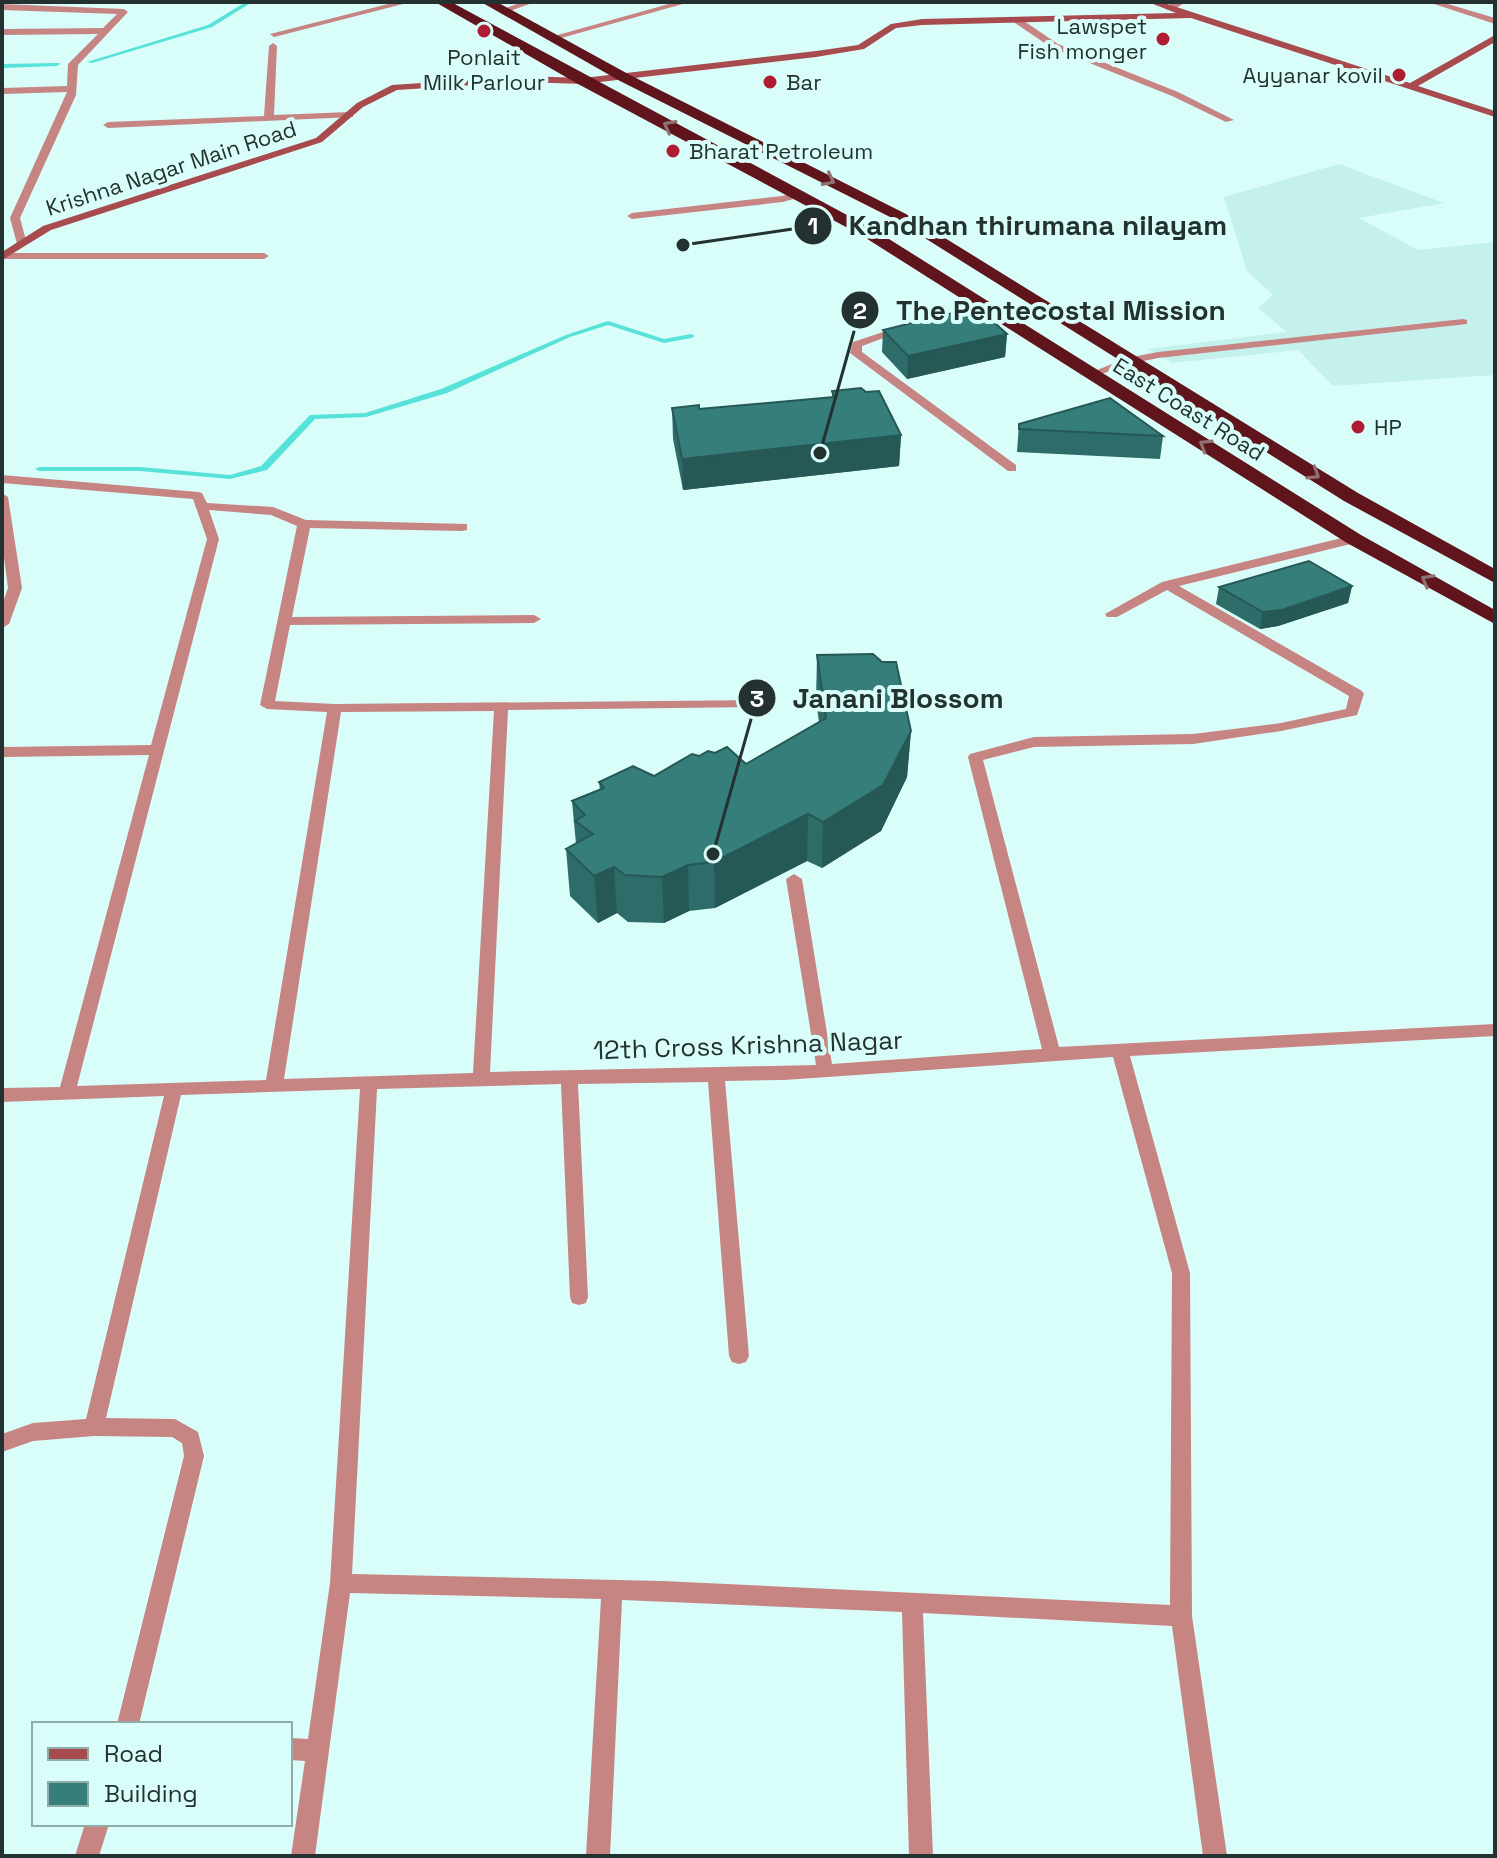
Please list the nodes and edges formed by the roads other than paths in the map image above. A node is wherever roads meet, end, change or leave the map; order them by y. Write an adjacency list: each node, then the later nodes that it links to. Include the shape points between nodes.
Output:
1 (407, 2): 16 (street)
2 (441, 2): 21 (highway, East Coast Road)
3 (531, 2): 9 (street)
4 (686, 2): 17 (street)
5 (1152, 2): 10 (street)
6 (1182, 2): 10 (street)
7 (1432, 2): 13 (street)
8 (8, 5): 14 (street, via 124,12)
9 (494, 6): 17 (highway, East Coast Road)
10 (1170, 8): 11 (street)
11 (1193, 15): 12 (street, Krishna Nagar Main Road); 22 (street)
12 (1015, 19): 20 (street, Krishna Nagar Main Road, via 894,26 861,47); 28 (street, via 1055,46)
13 (1495, 21)
14 (106, 31): 15 (street); 23 (street, via 73,64)
15 (2, 32)
16 (274, 34)
17 (551, 38): 20 (highway, East Coast Road)
18 (1495, 38): 22 (street)
19 (273, 46): 27 (street)
20 (625, 78): 21 (street, Krishna Nagar Main Road); 37 (highway, East Coast Road, one-way to 37, via 901,217)
21 (583, 81): 26 (street, Krishna Nagar Main Road, via 395,87); 30 (highway, East Coast Road, one-way to 21)
22 (1410, 87): 25 (street)
23 (71, 89): 24 (street); 32 (street, via 15,218)
24 (2, 91)
25 (1495, 114)
26 (350, 115): 27 (street); 32 (street, Krishna Nagar Main Road, via 319,140 47,228)
27 (269, 118): 29 (street)
28 (1229, 120)
29 (108, 125)
30 (800, 194): 31 (street); 38 (highway, East Coast Road)
31 (632, 216)
32 (22, 244): 34 (street, Krishna Nagar Main Road)
33 (264, 256): 34 (street)
34 (2, 257)
35 (1463, 322): 37 (street)
36 (914, 326): 39 (street, via 871,337 857,344 856,353)
37 (1131, 360): 38 (street); 46 (highway, East Coast Road, one-way to 46, via 1351,497)
38 (1093, 374): 45 (highway, East Coast Road, one-way to 38)
39 (1012, 468)
40 (2, 479): 42 (street, via 198,496)
41 (2, 497): 52 (street, via 15,588)
42 (201, 506): 43 (street, via 273,511); 56 (street, via 213,539)
43 (304, 524): 44 (street); 51 (street)
44 (462, 527)
45 (1354, 539): 47 (street); 49 (highway, East Coast Road, one-way to 45)
46 (1495, 577)
47 (1167, 585): 48 (street); 61 (street, via 1357,694 1352,712 1281,727 1193,739 1034,742 975,757)
48 (1112, 614)
49 (1495, 618)
50 (534, 619): 51 (street)
51 (284, 621): 55 (street, via 267,705)
52 (2, 624)
53 (758, 703): 54 (street)
54 (501, 706): 55 (street); 65 (street)
55 (335, 708): 67 (street)
56 (157, 750): 57 (street); 69 (street)
57 (2, 752)
58 (794, 879): 62 (street)
59 (1495, 1030): 60 (street, 12th Cross Krishna Nagar)
60 (1120, 1051): 61 (street, 12th Cross Krishna Nagar); 78 (street, via 1181,1273)
61 (1052, 1055): 62 (street, 12th Cross Krishna Nagar)
62 (825, 1071): 63 (street, 12th Cross Krishna Nagar)
63 (716, 1075): 64 (street, 12th Cross Krishna Nagar); 72 (street)
64 (569, 1077): 65 (street, 12th Cross Krishna Nagar); 71 (street)
65 (481, 1079): 66 (street, 12th Cross Krishna Nagar)
66 (369, 1082): 67 (street, 12th Cross Krishna Nagar); 75 (street)
67 (274, 1086): 68 (street, 12th Cross Krishna Nagar)
68 (174, 1089): 69 (street, 12th Cross Krishna Nagar); 73 (street)
69 (67, 1093): 70 (street, 12th Cross Krishna Nagar)
70 (2, 1095)
71 (579, 1297)
72 (739, 1356)
73 (94, 1427): 74 (street, via 33,1432); 79 (street, via 175,1428 191,1438 194,1456)
74 (2, 1443)
75 (341, 1583): 76 (street); 81 (street)
76 (612, 1590): 77 (street); 85 (street)
77 (912, 1603): 78 (street); 86 (street)
78 (1181, 1616): 87 (street)
79 (128, 1722)
80 (292, 1749): 81 (street)
81 (318, 1750): 84 (street)
82 (96, 1826): 83 (street)
83 (87, 1856)
84 (303, 1856)
85 (598, 1856)
86 (921, 1856)
87 (1215, 1856)

